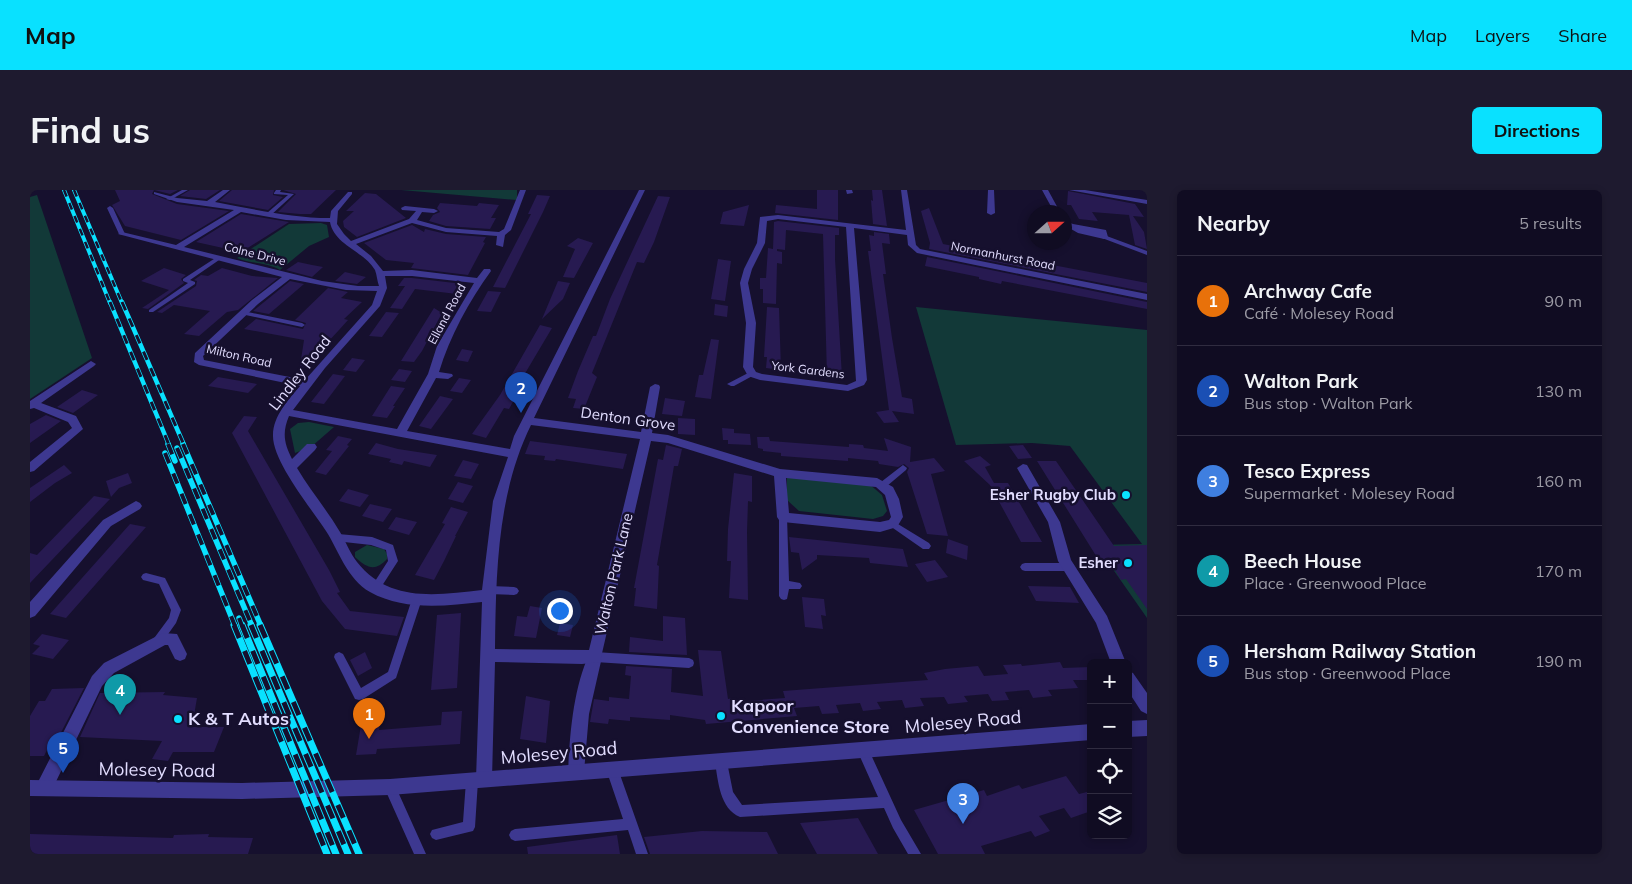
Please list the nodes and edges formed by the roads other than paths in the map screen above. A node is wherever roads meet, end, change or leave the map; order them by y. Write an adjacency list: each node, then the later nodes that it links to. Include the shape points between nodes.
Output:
1 (186, 190): 12 (lane)
2 (227, 190): 14 (street)
3 (279, 190): 22 (lane, via 276,193 295,194)
4 (523, 190): 29 (street, via 507,230)
5 (642, 190): 54 (street)
6 (904, 190): 27 (street, Normanhurst Road)
7 (990, 190): 21 (street)
8 (1045, 190): 15 (street)
9 (1072, 190): 13 (street)
10 (156, 193): 12 (street)
11 (350, 193): 23 (street, via 341,201)
12 (168, 200): 14 (street)
13 (1147, 202)
14 (208, 204): 18 (street)
15 (1053, 205)
16 (110, 208): 28 (lane)
17 (405, 208): 19 (street)
18 (241, 209): 22 (street); 33 (street)
19 (421, 209): 20 (street); 24 (street)
20 (434, 210)
21 (991, 213)
22 (269, 214): 23 (street, via 299,221)
23 (331, 220): 31 (street)
24 (412, 221): 29 (street, via 446,230); 31 (street)
25 (850, 226): 27 (street, York Gardens); 47 (street, York Gardens, via 778,217 764,219 761,243 744,283 751,323 748,367); 47 (street, York Gardens, via 862,380 848,388)
26 (1072, 226): 30 (street)
27 (911, 233): 41 (street, Normanhurst Road, via 914,248 923,253)
28 (122, 234): 33 (street, Colne Drive)
29 (501, 234): 32 (street)
30 (1104, 237): 34 (lane)
31 (350, 244): 37 (street, via 376,264)
32 (500, 245)
33 (179, 246): 35 (street, Colne Drive)
34 (1147, 253)
35 (219, 258): 38 (street, Colne Drive); 42 (lane, via 185,280 194,283)
36 (487, 271): 39 (street, Elland Road)
37 (382, 274): 39 (street, Elland Road, via 412,273); 40 (street, Lindley Road)
38 (288, 276): 40 (street, Colne Drive, via 348,290); 43 (street, Milton Road)
39 (478, 281): 46 (street, Elland Road, via 442,346)
40 (383, 288): 49 (street, Lindley Road, via 376,306)
41 (1147, 297)
42 (151, 311)
43 (243, 313): 44 (lane); 49 (street, Milton Road, via 198,355 199,362)
44 (302, 325)
45 (91, 364): 52 (street)
46 (434, 374): 48 (street); 55 (street, Elland Road)
47 (752, 374): 50 (lane)
48 (448, 376)
49 (308, 384): 53 (street, Lindley Road)
50 (731, 384)
51 (655, 386): 56 (street, Walton Park Lane)
52 (31, 405): 59 (street, via 72,419 78,428)
53 (287, 412): 55 (street); 60 (street, Lindley Road, via 279,427 279,443)
54 (528, 421): 56 (street, Denton Grove); 58 (street)
55 (400, 434): 58 (street)
56 (646, 436): 63 (street, Denton Grove, via 668,439); 84 (street, Walton Park Lane)
57 (311, 447): 60 (street)
58 (513, 454): 77 (street, via 495,524)
59 (30, 468)
60 (291, 468): 68 (street, Lindley Road)
61 (903, 468): 64 (lane)
62 (1023, 468): 71 (street, via 1054,522 1065,561)
63 (780, 473): 64 (street, Denton Grove); 66 (street)
64 (884, 484): 67 (street, via 890,490 897,517)
65 (136, 507): 80 (street, via 108,523)
66 (783, 517): 67 (street, via 880,526); 73 (lane)
67 (893, 524): 69 (lane)
68 (338, 538): 75 (street, Lindley Road, via 354,568); 75 (lane, via 372,541 390,548 393,561)
69 (926, 546)
70 (1025, 567): 71 (lane)
71 (1070, 567): 86 (street, via 1102,620)
72 (146, 577): 81 (lane, via 162,581 176,610 173,620)
73 (785, 585): 74 (lane); 78 (lane)
74 (797, 586)
75 (375, 589): 79 (street, Lindley Road)
76 (514, 591): 77 (lane)
77 (489, 593): 79 (street, Lindley Road, via 445,600); 83 (street)
78 (784, 596)
79 (417, 599): 85 (lane, via 392,675 359,695)
80 (30, 612)
81 (156, 643): 82 (street, via 172,639); 98 (street, via 109,668 97,681)
82 (180, 654)
83 (488, 656): 84 (street, via 514,653 558,658); 97 (street)
84 (595, 657): 87 (lane); 96 (street, Walton Park Lane, via 588,678)
85 (340, 658)
86 (1117, 659)
87 (690, 662)
88 (1132, 684): 89 (street)
89 (1147, 706)
90 (1147, 728): 91 (street)
91 (1132, 729)
92 (1087, 732): 93 (street, Molesey Road)
93 (863, 750): 94 (street, Molesey Road); 100 (lane)
94 (721, 762): 95 (street, Molesey Road); 100 (lane, via 727,794 733,806 740,811)
95 (612, 769): 96 (street, Molesey Road); 101 (lane)
96 (576, 772): 97 (street, Molesey Road)
97 (478, 780): 99 (street, Molesey Road); 102 (lane, via 469,827)
98 (37, 788): 99 (street, Molesey Road, via 242,791)
99 (390, 788): 104 (lane)
100 (887, 802): 106 (lane)
101 (631, 824): 103 (lane); 105 (lane)
102 (436, 834)
103 (515, 836)
104 (420, 854)
105 (642, 854)
106 (916, 854)

